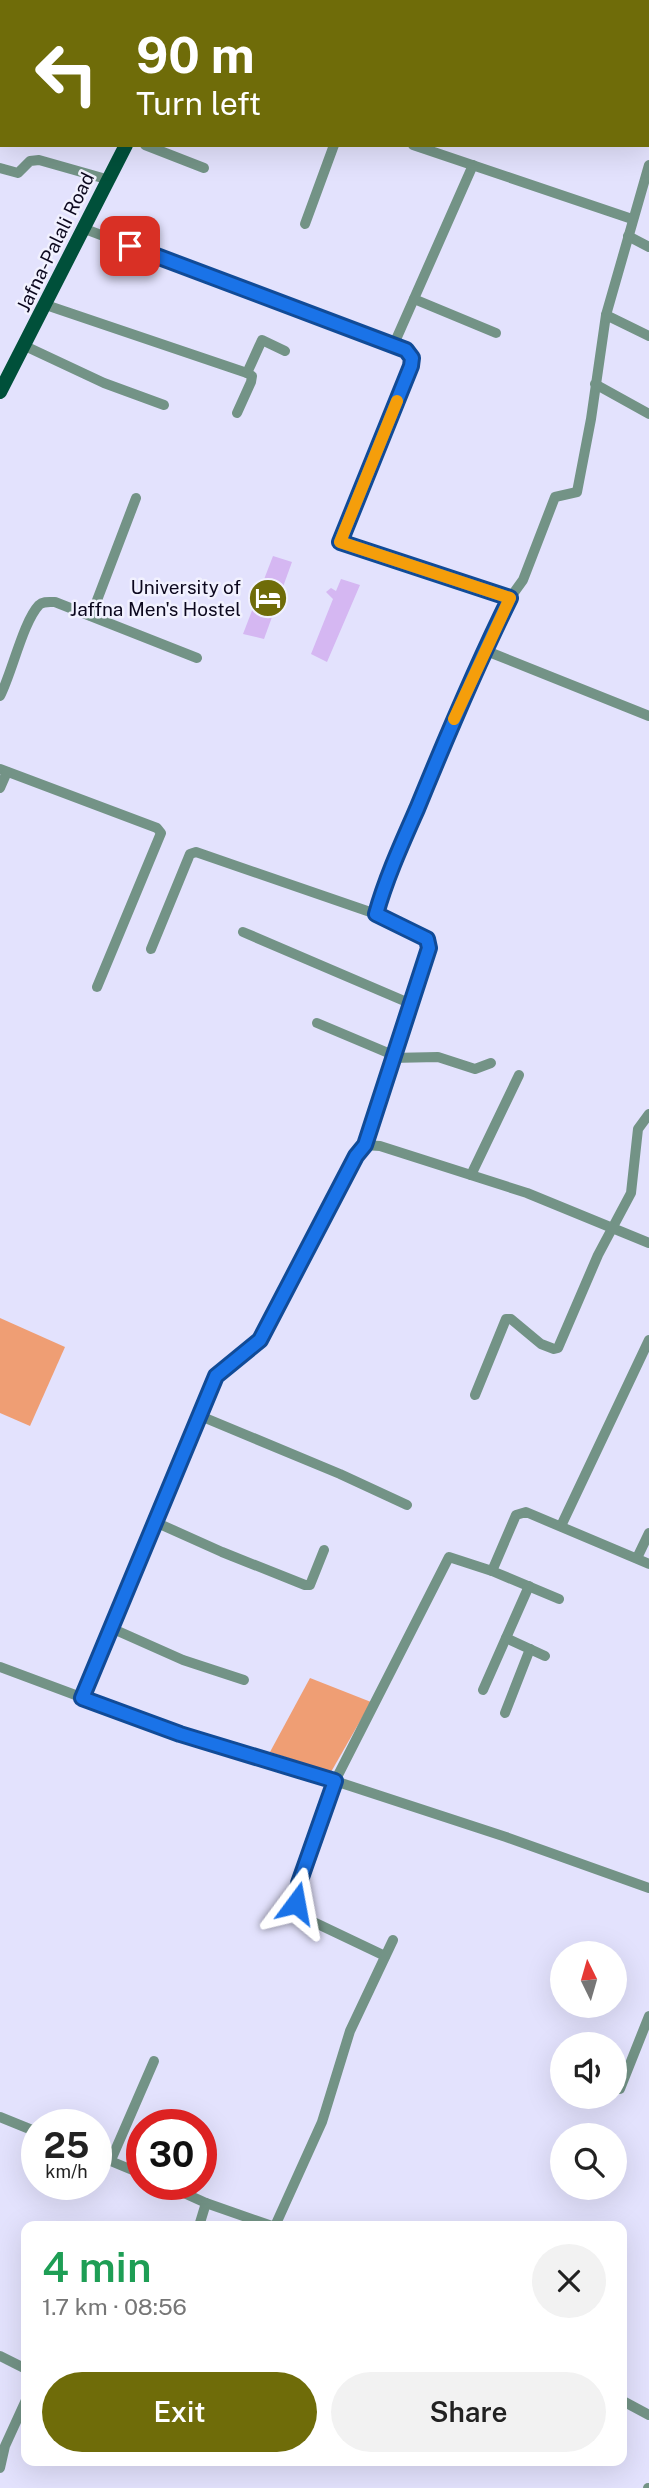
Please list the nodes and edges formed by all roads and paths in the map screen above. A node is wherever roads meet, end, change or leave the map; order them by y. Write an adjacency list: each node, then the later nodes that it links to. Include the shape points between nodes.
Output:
1 (125, 147): 9 (main road, Jafna-Palali Road)
2 (150, 147): 8 (street)
3 (333, 147): 11 (street)
4 (420, 147): 5 (street)
5 (473, 165): 10 (street); 15 (street)
6 (649, 165): 10 (street)
7 (0, 168): 9 (street, via 18,173 30,161 39,160)
8 (204, 168)
9 (106, 179): 12 (main road, Jafna-Palali Road)
10 (632, 219): 13 (street)
11 (305, 224)
12 (85, 229): 16 (main road, Jafna-Palali Road); 20 (street)
13 (628, 236): 14 (street); 17 (street)
14 (649, 247)
15 (414, 299): 18 (street); 20 (street)
16 (46, 305): 21 (main road, Jafna-Palali Road); 23 (street)
17 (606, 315): 19 (street); 24 (street)
18 (496, 333)
19 (649, 336)
20 (394, 344): 30 (street, via 406,350 411,366 340,542)
21 (25, 346): 25 (main road, Jafna-Palali Road); 26 (street)
22 (285, 351): 23 (street, via 262,340)
23 (247, 373): 27 (street, via 251,382)
24 (595, 384): 28 (street); 30 (street, via 577,492 555,497 523,580)
25 (2, 385)
26 (164, 405)
27 (237, 413)
28 (649, 414)
29 (136, 498): 31 (street)
30 (510, 598): 32 (street)
31 (91, 616): 33 (street); 34 (street, via 55,602 40,604)
32 (484, 650): 35 (street); 38 (street)
33 (197, 658)
34 (0, 696)
35 (649, 716)
36 (4, 770): 37 (street); 41 (street, via 161,833)
37 (0, 788)
38 (376, 914): 40 (street, via 195,852 190,854); 42 (street, via 429,943)
39 (243, 932): 42 (street)
40 (151, 949)
41 (97, 987)
42 (409, 1003): 44 (street)
43 (317, 1023): 44 (street)
44 (392, 1057): 45 (street, via 438,1057 475,1069); 48 (street)
45 (491, 1063)
46 (519, 1075): 49 (street)
47 (649, 1114): 50 (street, via 638,1129 631,1193)
48 (365, 1145): 49 (street); 54 (street, via 260,1340 216,1376)
49 (471, 1175): 50 (street)
50 (613, 1227): 51 (street); 53 (street, via 558,1348 541,1344 506,1319)
51 (649, 1243)
52 (649, 1340): 57 (street)
53 (475, 1395)
54 (198, 1415): 55 (street); 56 (street)
55 (407, 1506)
56 (155, 1522): 59 (street, via 305,1585 310,1585); 65 (street)
57 (561, 1526): 60 (street); 62 (street, via 521,1512 516,1515)
58 (649, 1533): 60 (street)
59 (324, 1549)
60 (637, 1558): 61 (street)
61 (649, 1564)
62 (492, 1571): 63 (street); 74 (street, via 454,1556 446,1560)
63 (529, 1586): 64 (street); 66 (street)
64 (559, 1599)
65 (111, 1629): 70 (street); 72 (street)
66 (506, 1638): 67 (street); 71 (street)
67 (530, 1649): 68 (street); 73 (street)
68 (545, 1656)
69 (0, 1667): 72 (street)
70 (244, 1680)
71 (483, 1690)
72 (82, 1698): 74 (street, via 180,1734)
73 (505, 1713)
74 (335, 1781): 75 (street); 77 (street, via 299,1883 296,1908 303,1917)
75 (649, 1888)
76 (393, 1940): 77 (street)
77 (385, 1956): 88 (street, via 350,2031 322,2122)
78 (649, 2016): 80 (street)
79 (154, 2061): 83 (street)
80 (627, 2072)
81 (0, 2117): 82 (street)
82 (21, 2126)
83 (112, 2158)
84 (199, 2200): 85 (street)
85 (206, 2203): 86 (street); 87 (street)
86 (201, 2221)
87 (259, 2221)
88 (276, 2221)
89 (0, 2356): 90 (street)
90 (21, 2366)
91 (627, 2403): 93 (street)
92 (21, 2411): 94 (street)
93 (649, 2415)
94 (0, 2468)

